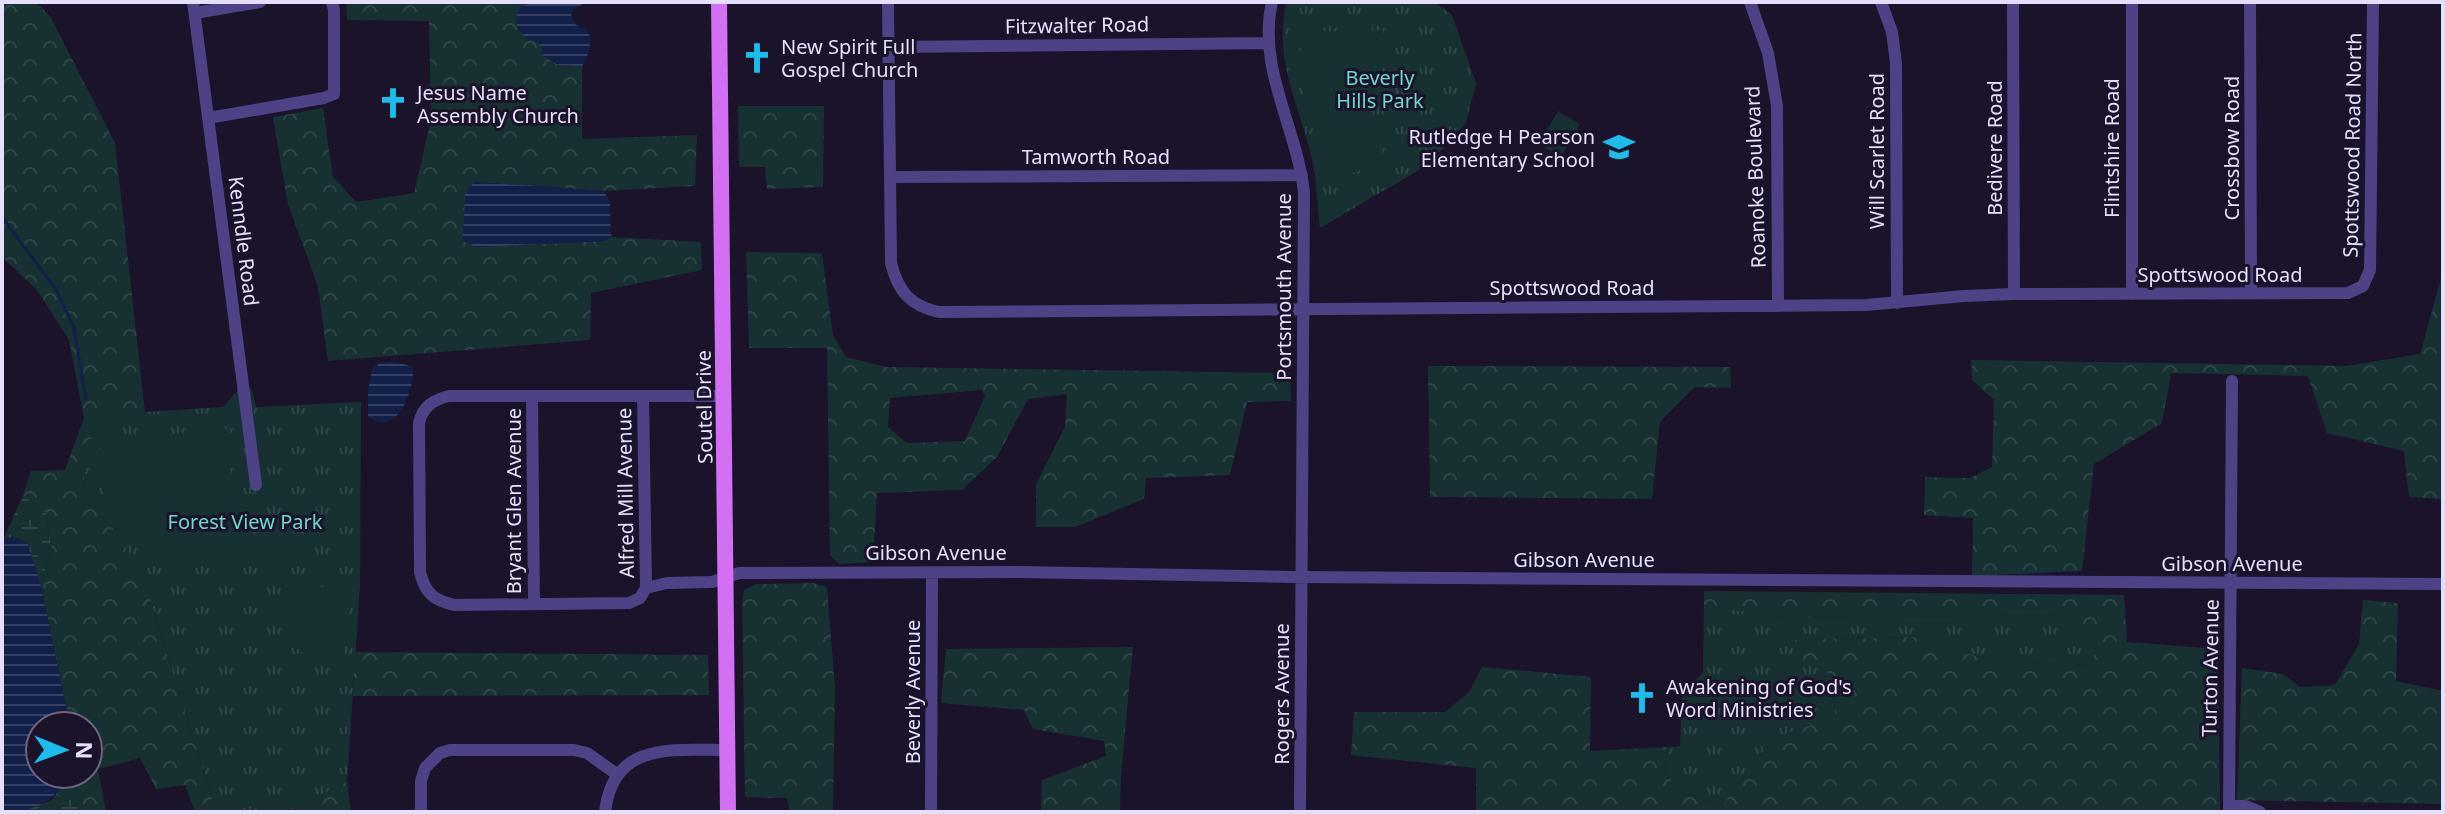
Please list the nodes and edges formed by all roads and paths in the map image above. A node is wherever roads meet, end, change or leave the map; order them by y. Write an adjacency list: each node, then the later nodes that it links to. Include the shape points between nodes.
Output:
1 (260, 2): 12 (street)
2 (332, 2): 15 (street, via 334,94)
3 (719, 2): 26 (main road, Soutel Drive)
4 (888, 2): 14 (street, Spottswood Road)
5 (1272, 2): 13 (street, Portsmouth Avenue)
6 (1750, 2): 23 (street, Roanoke Boulevard, via 1768,53 1777,106)
7 (1881, 2): 22 (street, Will Scarlet Road, via 1896,63)
8 (2013, 2): 20 (street, Bedivere Road)
9 (2132, 2): 21 (street, Flintshire Road)
10 (2250, 2): 19 (street, Crossbow Road)
11 (2373, 2): 18 (street, Spottswood Road North, via 2370,270)
12 (194, 8): 15 (street, Kenndle Road)
13 (1267, 43): 14 (street, Fitzwalter Road); 16 (street, Portsmouth Avenue)
14 (888, 47): 17 (street, Spottswood Road)
15 (208, 118): 29 (street, Kenndle Road)
16 (1302, 175): 17 (street, Tamworth Road); 24 (street, Portsmouth Avenue)
17 (890, 177): 24 (street, Spottswood Road, via 894,276 905,295 925,309)
18 (2363, 286): 19 (street, Spottswood Road, via 2348,293)
19 (2251, 293): 21 (street, Spottswood Road)
20 (2014, 294): 21 (street, Spottswood Road); 22 (street, Spottswood Road)
21 (2132, 294)
22 (1897, 303): 23 (street, Spottswood Road)
23 (1778, 306): 24 (street, Spottswood Road)
24 (1304, 309): 31 (street, Portsmouth Avenue)
25 (2232, 381): 33 (street, Turton Avenue)
26 (724, 396): 28 (street); 32 (main road, Soutel Drive)
27 (532, 397): 28 (street); 36 (street, Bryant Glen Avenue); 36 (street, Gibson Avenue, via 449,396 421,413 420,572 431,596 441,602)
28 (643, 397): 35 (street, Alfred Mill Avenue)
29 (256, 485)
30 (932, 573): 31 (street, Gibson Avenue); 32 (street, Gibson Avenue, via 739,573); 43 (street, Beverly Avenue)
31 (1302, 577): 33 (street, Gibson Avenue); 44 (street, Rogers Avenue)
32 (726, 578): 35 (street, Gibson Avenue); 37 (main road, Soutel Drive)
33 (2231, 583): 34 (street, Gibson Avenue); 39 (street, Turton Avenue)
34 (2443, 584)
35 (646, 588): 36 (street, Gibson Avenue, via 629,603)
36 (534, 604)
37 (727, 750): 38 (street, via 648,753); 42 (main road, Soutel Drive)
38 (618, 775): 40 (street, via 574,750 450,750 431,759 421,781); 41 (street)
39 (2229, 809): 45 (street, via 2246,806)
40 (421, 812)
41 (605, 812)
42 (728, 812)
43 (931, 812)
44 (1300, 812)
45 (2260, 812)

